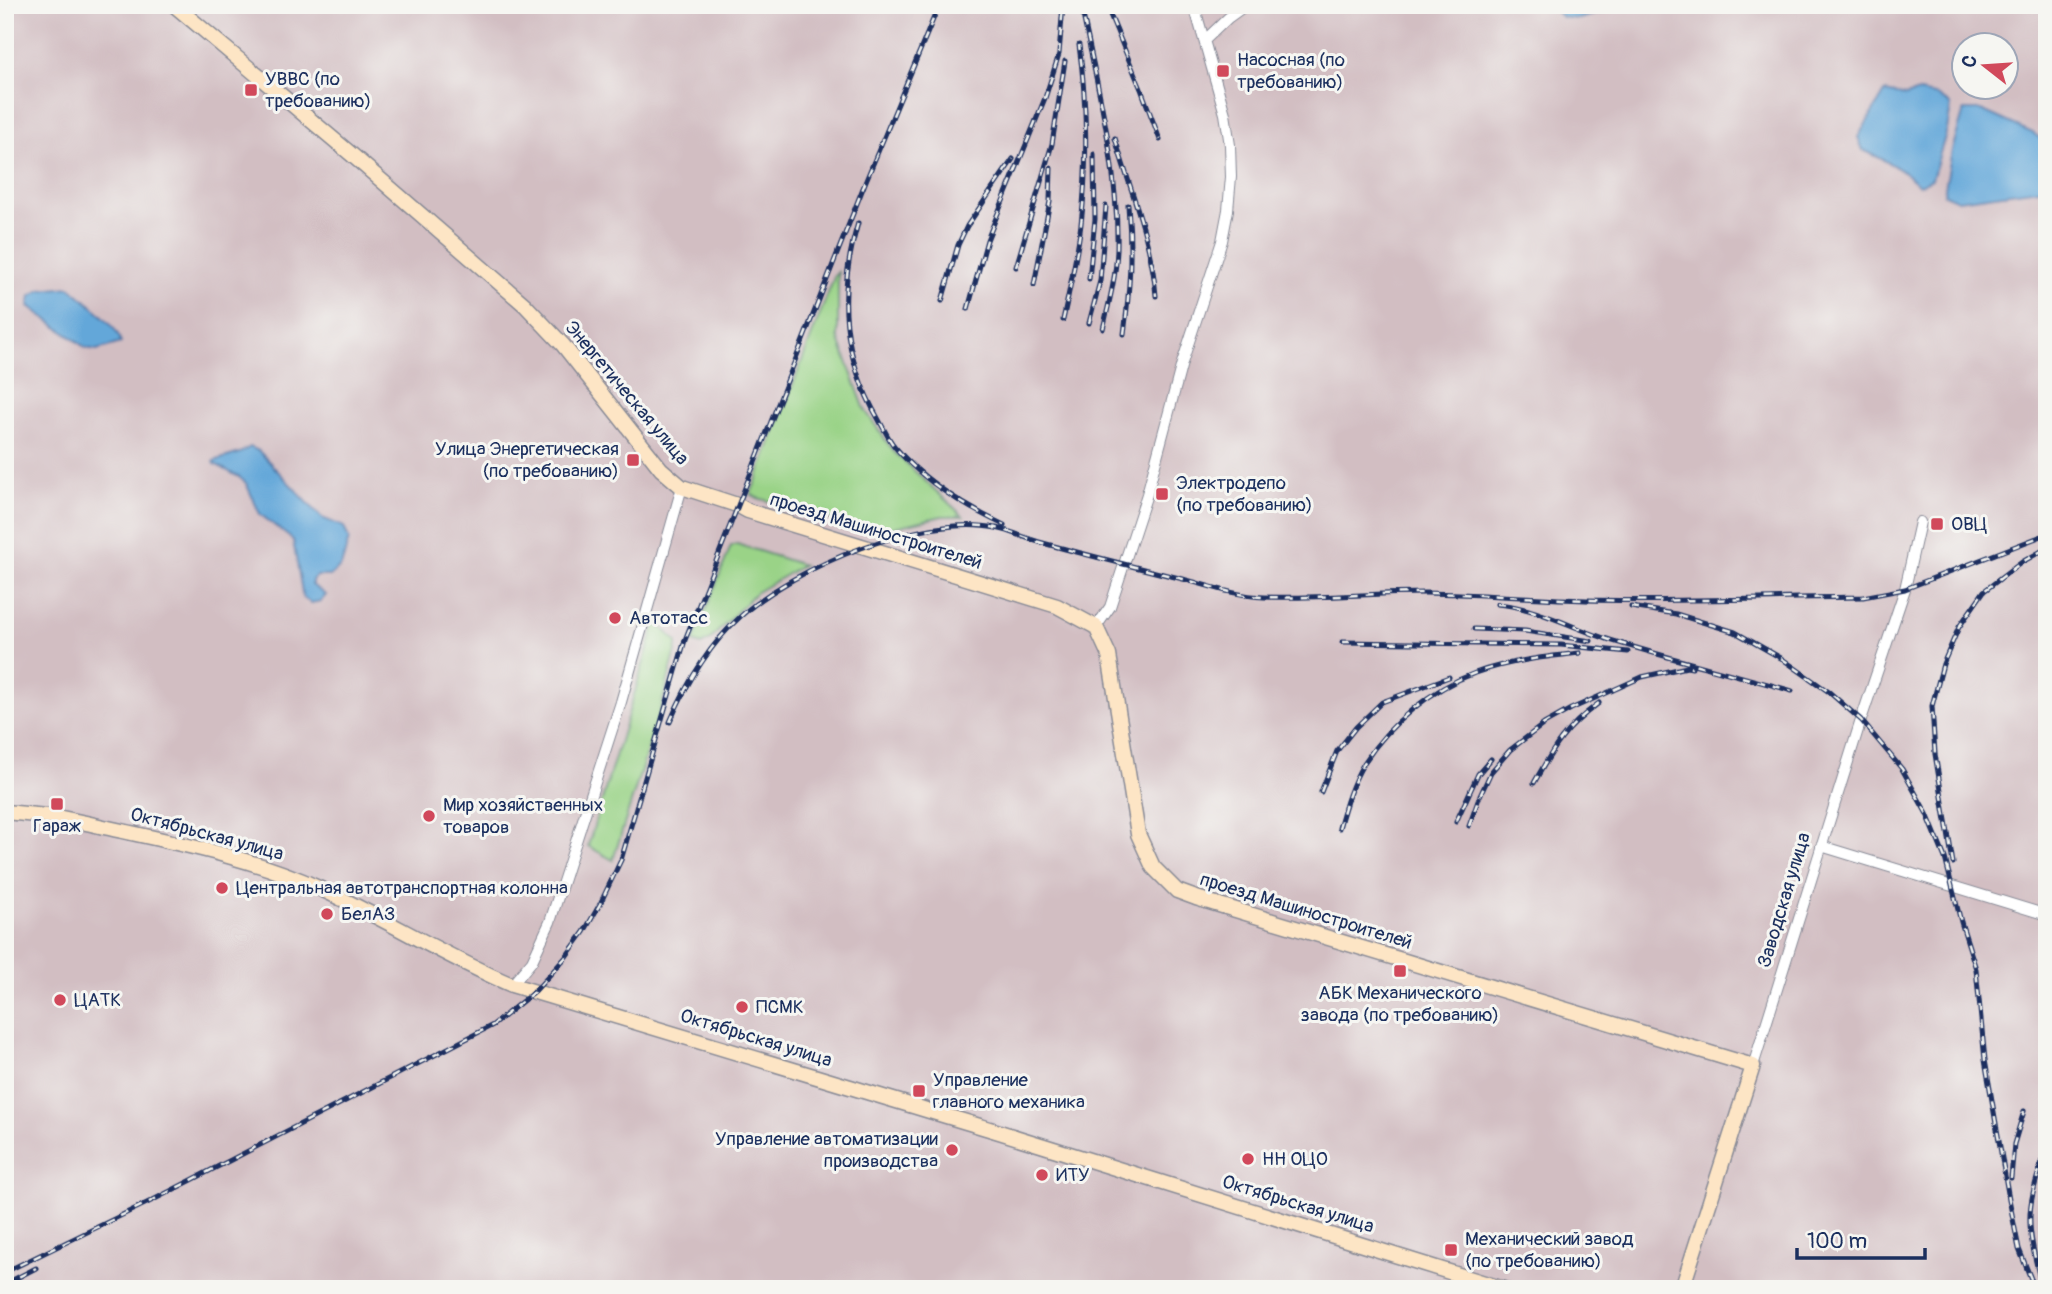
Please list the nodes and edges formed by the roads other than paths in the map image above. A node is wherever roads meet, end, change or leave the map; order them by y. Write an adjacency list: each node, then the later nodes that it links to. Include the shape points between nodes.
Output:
1 (174, 5): 5 (street, Энергетическая улица, via 525,305 563,345 661,469)
2 (1194, 5): 4 (street)
3 (1246, 5): 4 (street)
4 (1205, 40): 7 (street, via 1228,134 1228,210 1151,481 1110,607)
5 (682, 487): 7 (street, проезд Машиностроителей, via 1057,606); 11 (street, Энергетическая улица, via 621,702 551,922 532,961)
6 (1920, 522): 9 (street, Заводская улица, via 1905,589)
7 (1096, 627): 12 (street, проезд Машиностроителей, via 1109,655 1138,834 1153,867 1177,891)
8 (5, 812): 11 (street, Октябрьская улица, via 57,817 262,865 321,889)
9 (1821, 846): 10 (street); 12 (street, Заводская улица)
10 (2047, 915)
11 (512, 985): 13 (street, Октябрьская улица)
12 (1753, 1066): 14 (street, Заводская улица)
13 (1504, 1289)
14 (1682, 1289)

